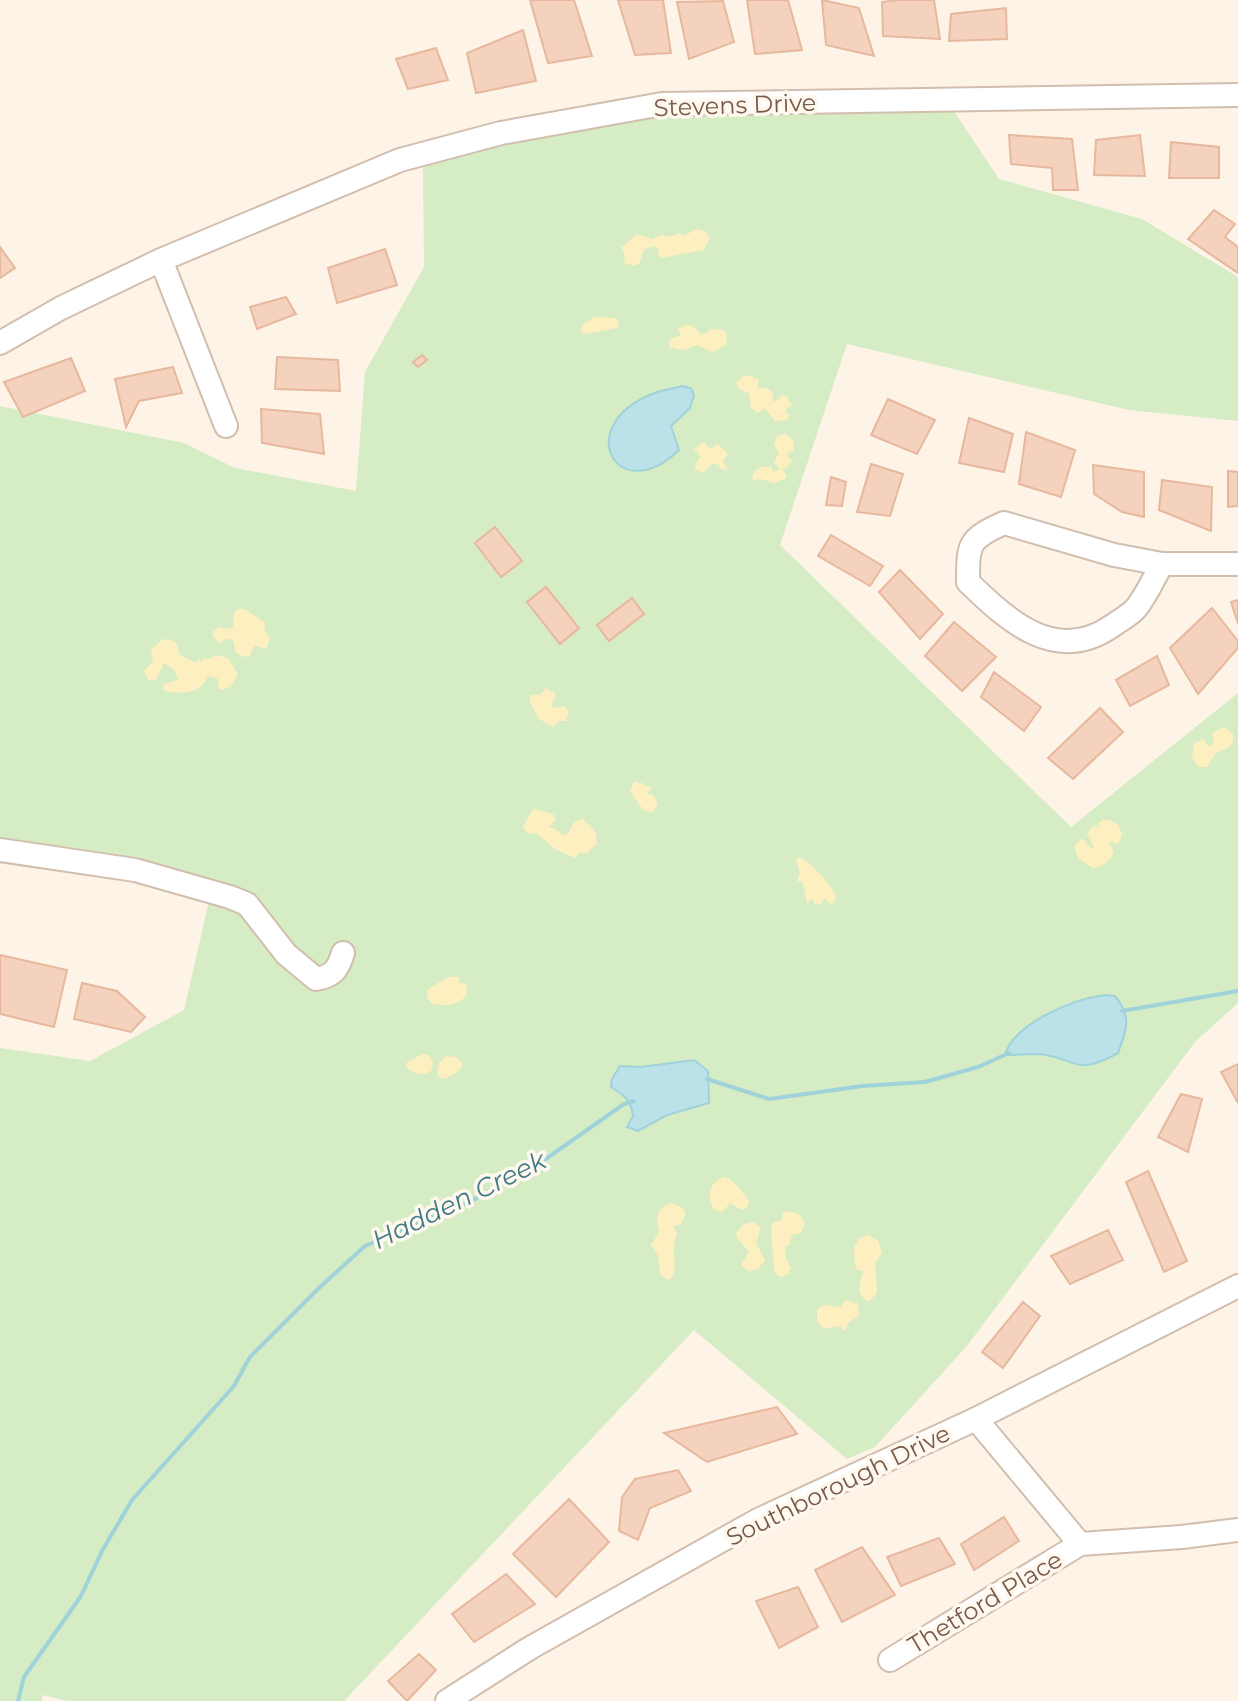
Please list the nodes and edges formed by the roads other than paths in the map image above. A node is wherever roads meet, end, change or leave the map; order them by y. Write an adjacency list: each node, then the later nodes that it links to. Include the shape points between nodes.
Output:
1 (1238, 95): 2 (street, Stevens Drive, via 662,104 501,133 400,160)
2 (161, 260): 3 (street, Stevens Drive); 4 (street)
3 (0, 343)
4 (226, 426)
5 (1162, 564): 5 (street, via 1136,609 1097,636 1072,642 1038,637 999,612 968,582 968,551 980,533 1004,523); 6 (street)
6 (1238, 564)
7 (0, 850): 8 (street, via 135,870 230,897 247,904 286,954 316,979 338,969)
8 (343, 953)
9 (1238, 1286): 10 (street, Southborough Drive)
10 (976, 1419): 12 (street); 14 (street, Southborough Drive, via 758,1520 530,1648)
11 (1238, 1530): 12 (street)
12 (1080, 1544): 13 (street, Thetford Place)
13 (890, 1660)
14 (447, 1701)

